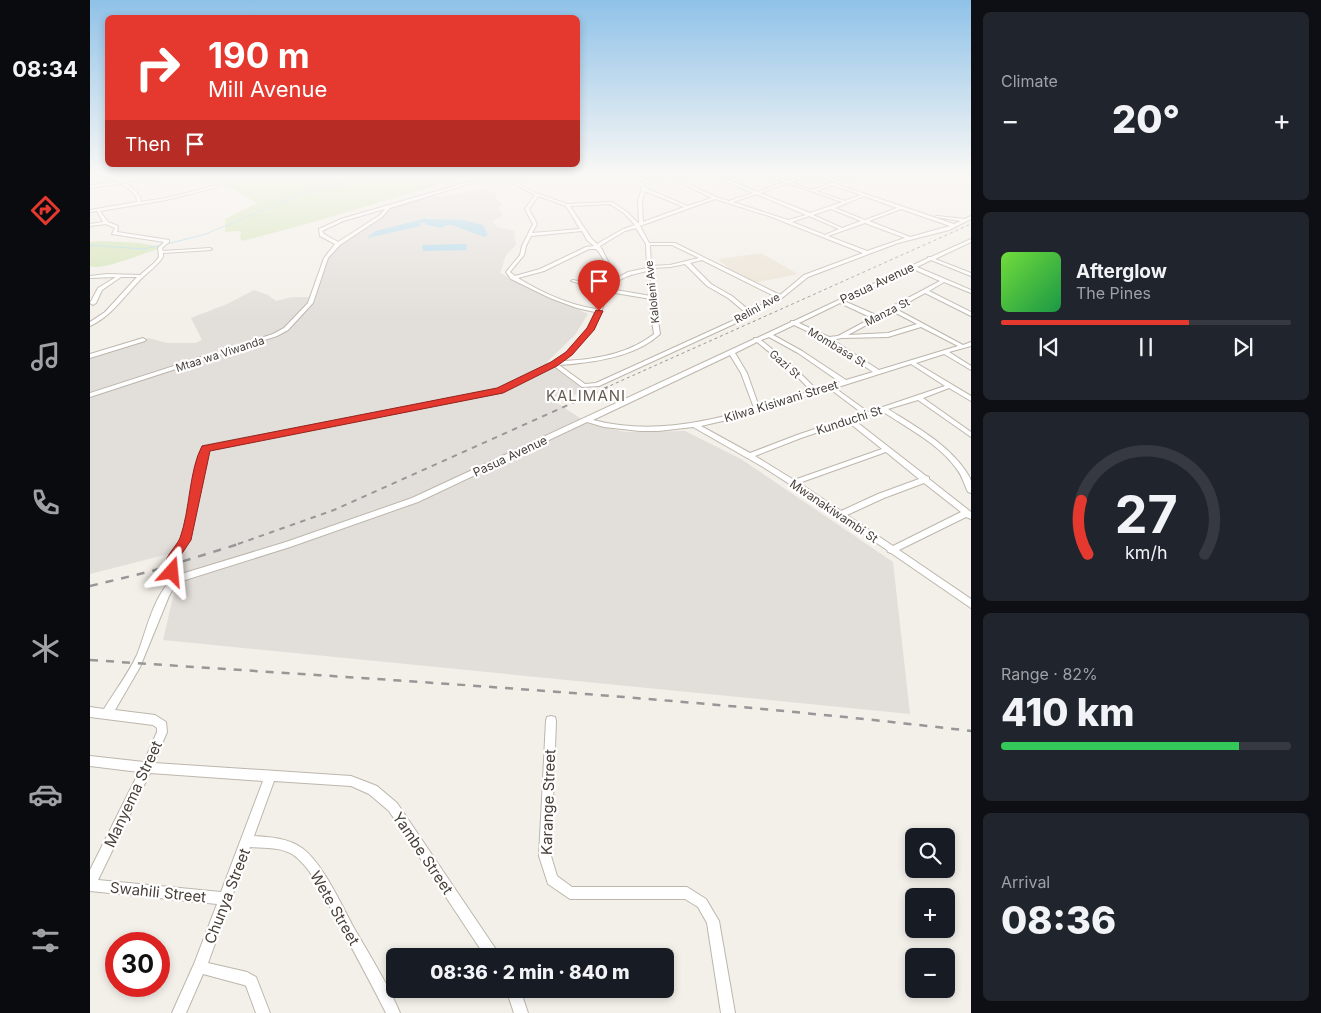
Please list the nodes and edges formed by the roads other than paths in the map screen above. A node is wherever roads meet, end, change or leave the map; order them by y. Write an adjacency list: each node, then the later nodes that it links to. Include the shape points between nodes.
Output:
1 (104, 223): 15 (street)
2 (106, 223): 29 (street, via 117,227 114,233 167,241)
3 (335, 223): 25 (street, via 320,230 322,235)
4 (370, 223): 25 (street)
5 (534, 223): 21 (street)
6 (579, 223): 19 (street)
7 (644, 223): 16 (street)
8 (790, 223): 22 (street)
9 (820, 223): 20 (street)
10 (828, 223): 18 (street)
11 (855, 223): 18 (street)
12 (871, 223): 23 (street)
13 (946, 223): 17 (street)
14 (959, 223): 17 (street, Relini Ave)
15 (90, 225)
16 (639, 225): 26 (street, Kaloleni Ave); 27 (street)
17 (954, 226): 23 (street, Relini Ave)
18 (841, 229): 20 (street)
19 (583, 230): 21 (street); 27 (street)
20 (830, 233): 22 (street)
21 (529, 235): 42 (street, via 522,255 508,272)
22 (825, 236): 30 (street)
23 (908, 238): 30 (street, Relini Ave)
24 (969, 242): 31 (street, Pasua Avenue)
25 (338, 244): 79 (street, Mtaa wa Viwanda, via 327,256 310,303 286,329)
26 (648, 244): 32 (street, via 673,244); 35 (street, Kaloleni Ave)
27 (597, 246): 42 (street, via 542,270); 43 (street, via 614,274)
28 (210, 249): 29 (street)
29 (160, 252): 39 (street, via 161,257 156,264)
30 (868, 253): 49 (street, Relini Ave, via 806,276)
31 (930, 258): 34 (street, Pasua Avenue); 37 (street)
32 (702, 259): 33 (street); 49 (street)
33 (686, 262): 35 (street); 55 (street, via 709,285 730,297)
34 (912, 267): 44 (street); 51 (street, Pasua Avenue)
35 (649, 268): 43 (street); 50 (street, Kaloleni Ave, via 654,280)
36 (971, 268): 37 (street)
37 (962, 272): 38 (street)
38 (971, 275)
39 (141, 276): 41 (street); 59 (street, via 108,313)
40 (90, 277): 41 (street)
41 (119, 277): 52 (street, via 100,289)
42 (513, 278): 54 (street, via 578,308)
43 (614, 280): 46 (street)
44 (945, 280): 47 (street, Manza St); 48 (street)
45 (573, 281): 46 (street)
46 (607, 289): 50 (street); 54 (street)
47 (927, 292): 53 (street, Manza St); 56 (street)
48 (971, 292)
49 (780, 297): 55 (street, Relini Ave)
50 (653, 298): 72 (street, Kaloleni Ave, via 657,334 651,339 621,352)
51 (840, 301): 57 (street); 58 (street, Pasua Avenue)
52 (93, 302)
53 (894, 308): 57 (street, Manza St); 60 (street)
54 (599, 311): 72 (street, via 591,329)
55 (749, 314): 72 (street, Relini Ave, via 597,385 584,386)
56 (971, 314)
57 (875, 317): 62 (street, Manza St)
58 (794, 322): 61 (street, Pasua Avenue); 65 (street, Mombasa St)
59 (90, 324)
60 (921, 325): 62 (street, via 888,335); 67 (street)
61 (768, 334): 64 (street, Pasua Avenue); 75 (street)
62 (840, 337): 65 (street, Manza St)
63 (143, 340): 70 (street)
64 (756, 340): 68 (street, Pasua Avenue); 78 (street, Gazi St)
65 (828, 340): 74 (street, Mombasa St)
66 (971, 344): 67 (street, Kilwa Kisiwani Street)
67 (962, 347): 69 (street, Kilwa Kisiwani Street)
68 (732, 352): 82 (street, via 744,373); 85 (street, Pasua Avenue)
69 (946, 352): 71 (street, Kilwa Kisiwani Street); 73 (street)
70 (90, 356)
71 (914, 363): 74 (street, Kilwa Kisiwani Street); 77 (street)
72 (555, 364): 97 (street, via 500,391 205,448 185,540 170,566)
73 (971, 368)
74 (879, 373): 75 (street, Kilwa Kisiwani Street)
75 (844, 382): 76 (street, Kilwa Kisiwani Street)
76 (829, 386): 78 (street, Kilwa Kisiwani Street); 84 (street)
77 (950, 386): 80 (street, Kunduchi St); 81 (street)
78 (814, 391): 82 (street, Kilwa Kisiwani Street)
79 (90, 394)
80 (919, 398): 83 (street, Kunduchi St); 88 (street)
81 (971, 400)
82 (757, 409): 87 (street, Kilwa Kisiwani Street)
83 (883, 409): 84 (street, Kunduchi St); 93 (street, via 947,453 963,470)
84 (867, 414): 86 (street, Kunduchi St)
85 (587, 420): 87 (street, Kilwa Kisiwani Street, via 630,428); 97 (street, Pasua Avenue, via 415,500 360,521)
86 (850, 420): 89 (street); 90 (street, Kunduchi St)
87 (694, 425): 90 (street, Mwanakiwambi St)
88 (971, 435)
89 (888, 449): 91 (street); 92 (street)
90 (750, 456): 92 (street, Mwanakiwambi St)
91 (926, 479): 94 (street); 95 (street)
92 (792, 482): 94 (street, Mwanakiwambi St)
93 (971, 490)
94 (840, 514): 96 (street, Mwanakiwambi St)
95 (969, 515): 96 (street)
96 (891, 550): 98 (street, Mwanakiwambi St)
97 (175, 580): 100 (street, via 165,593 137,664)
98 (971, 604)
99 (90, 712): 100 (street)
100 (107, 714): 103 (street, Manyema Street, via 155,720 162,726 160,740)
101 (551, 721): 115 (street, Karange Street, via 544,856 552,880 570,893 687,893 702,904 713,921)
102 (90, 761): 103 (street, Yambe Street)
103 (147, 768): 104 (street, Yambe Street); 106 (street, Manyema Street)
104 (270, 777): 105 (street, Chunya Street); 108 (street, Yambe Street, via 351,781 373,790 393,807)
105 (248, 840): 107 (street, Chunya Street); 113 (street, Wete Street, via 281,845 306,857 374,975)
106 (90, 884): 107 (street, Swahili Street)
107 (226, 899): 109 (street, Chunya Street)
108 (487, 948)
109 (200, 967): 111 (street, Chunya Street); 112 (street, via 247,979)
110 (517, 998): 114 (street)
111 (179, 1013)
112 (263, 1013)
113 (392, 1013)
114 (521, 1013)
115 (728, 1013)

